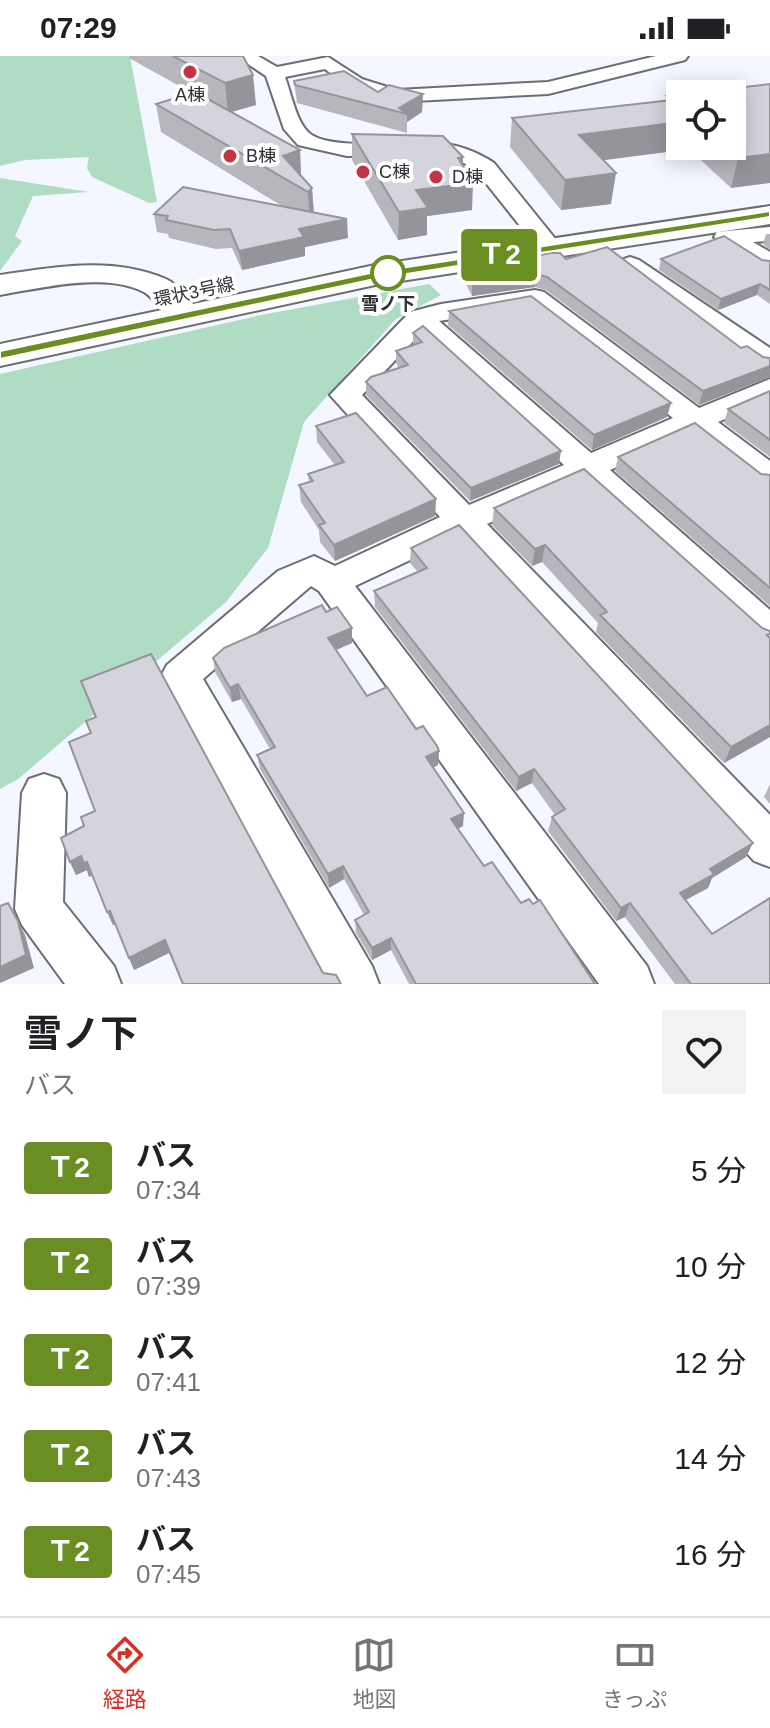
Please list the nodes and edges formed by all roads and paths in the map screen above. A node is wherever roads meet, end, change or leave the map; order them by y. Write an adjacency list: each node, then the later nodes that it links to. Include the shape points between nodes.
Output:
1 (245, 56): 3 (street)
2 (679, 56): 3 (street, via 548,88 396,96 355,83 328,63)
3 (274, 73): 7 (street, via 294,129 305,141 347,150 439,149 472,158)
4 (770, 200): 7 (street, 環状3号線)
5 (770, 215): 7 (street, 環状3号線)
6 (770, 234): 8 (street, via 726,237)
7 (545, 240): 11 (street, 環状3号線, via 375,275)
8 (770, 263)
9 (630, 265): 15 (street)
10 (0, 285): 11 (street, via 80,273 123,277 157,286)
11 (176, 306): 13 (street, 環状3号線); 14 (street, 環状3号線)
12 (420, 318): 17 (street, via 535,298); 18 (street); 20 (street, via 345,395)
13 (0, 337)
14 (0, 355)
15 (770, 361)
16 (770, 388): 17 (street)
17 (695, 420): 18 (street); 19 (street)
18 (585, 467): 20 (street); 22 (street)
19 (770, 477)
20 (465, 520): 21 (street); 24 (street)
21 (332, 582): 26 (street, via 314,569 291,580 181,676); 27 (street)
22 (770, 632)
23 (44, 793): 25 (street, via 39,909)
24 (770, 846)
25 (96, 984)
26 (354, 984)
27 (629, 984)

